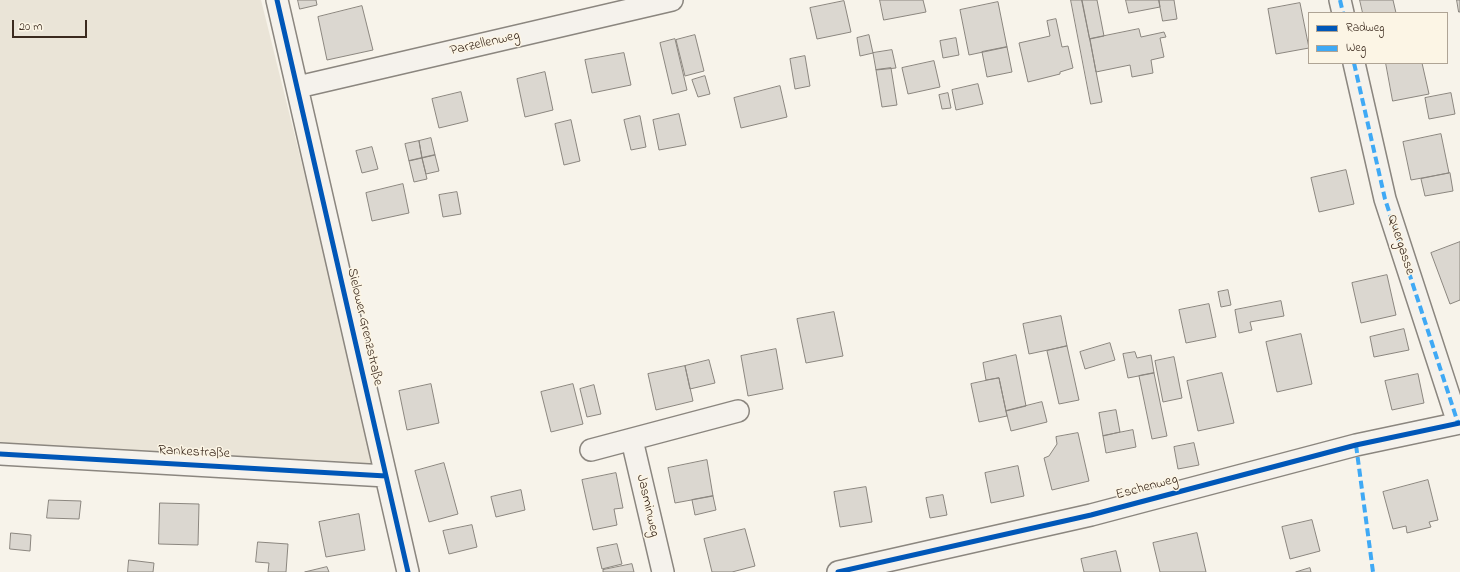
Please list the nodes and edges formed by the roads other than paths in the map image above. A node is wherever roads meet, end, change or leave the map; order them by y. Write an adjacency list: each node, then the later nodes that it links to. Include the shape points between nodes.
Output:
1 (277, 0): 6 (street, Sielower Grenzstraße)
2 (672, 0): 6 (street, Parzellenweg)
3 (1340, 0): 4 (street)
4 (1343, 12)
5 (1354, 64): 8 (street, Quergasse, via 1385,199)
6 (298, 87): 12 (street, Sielower Grenzstraße)
7 (738, 411): 9 (street)
8 (1459, 423): 15 (street, Eschenweg, via 1356,445 1092,515)
9 (632, 440): 10 (street); 14 (street, Jasminweg)
10 (590, 450)
11 (0, 454): 12 (street, Rankestraße)
12 (386, 476): 13 (street, Sielower Grenzstraße)
13 (408, 572)
14 (663, 572)
15 (838, 572)

